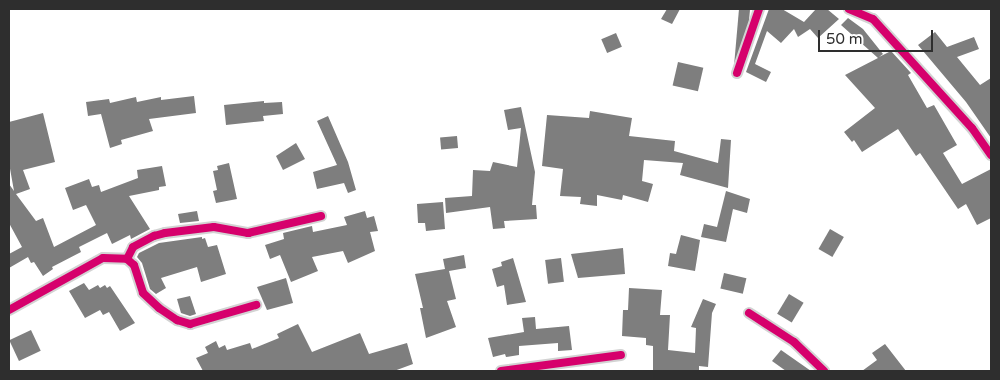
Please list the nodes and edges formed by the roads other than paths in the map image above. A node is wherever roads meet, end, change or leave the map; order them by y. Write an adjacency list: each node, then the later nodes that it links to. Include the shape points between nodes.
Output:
1 (759, 9): 3 (street)
2 (849, 9): 4 (street, via 874,19 972,128)
3 (737, 73)
4 (991, 155)
5 (321, 216): 6 (street, via 248,233 214,227 159,234 133,247)
6 (127, 259): 7 (street, via 134,265 144,293 158,308 178,320 190,324); 8 (street, via 103,258)
7 (256, 305)
8 (9, 310)
9 (749, 313): 12 (street, via 794,342)
10 (621, 356): 11 (street)
11 (501, 371)
12 (824, 371)

